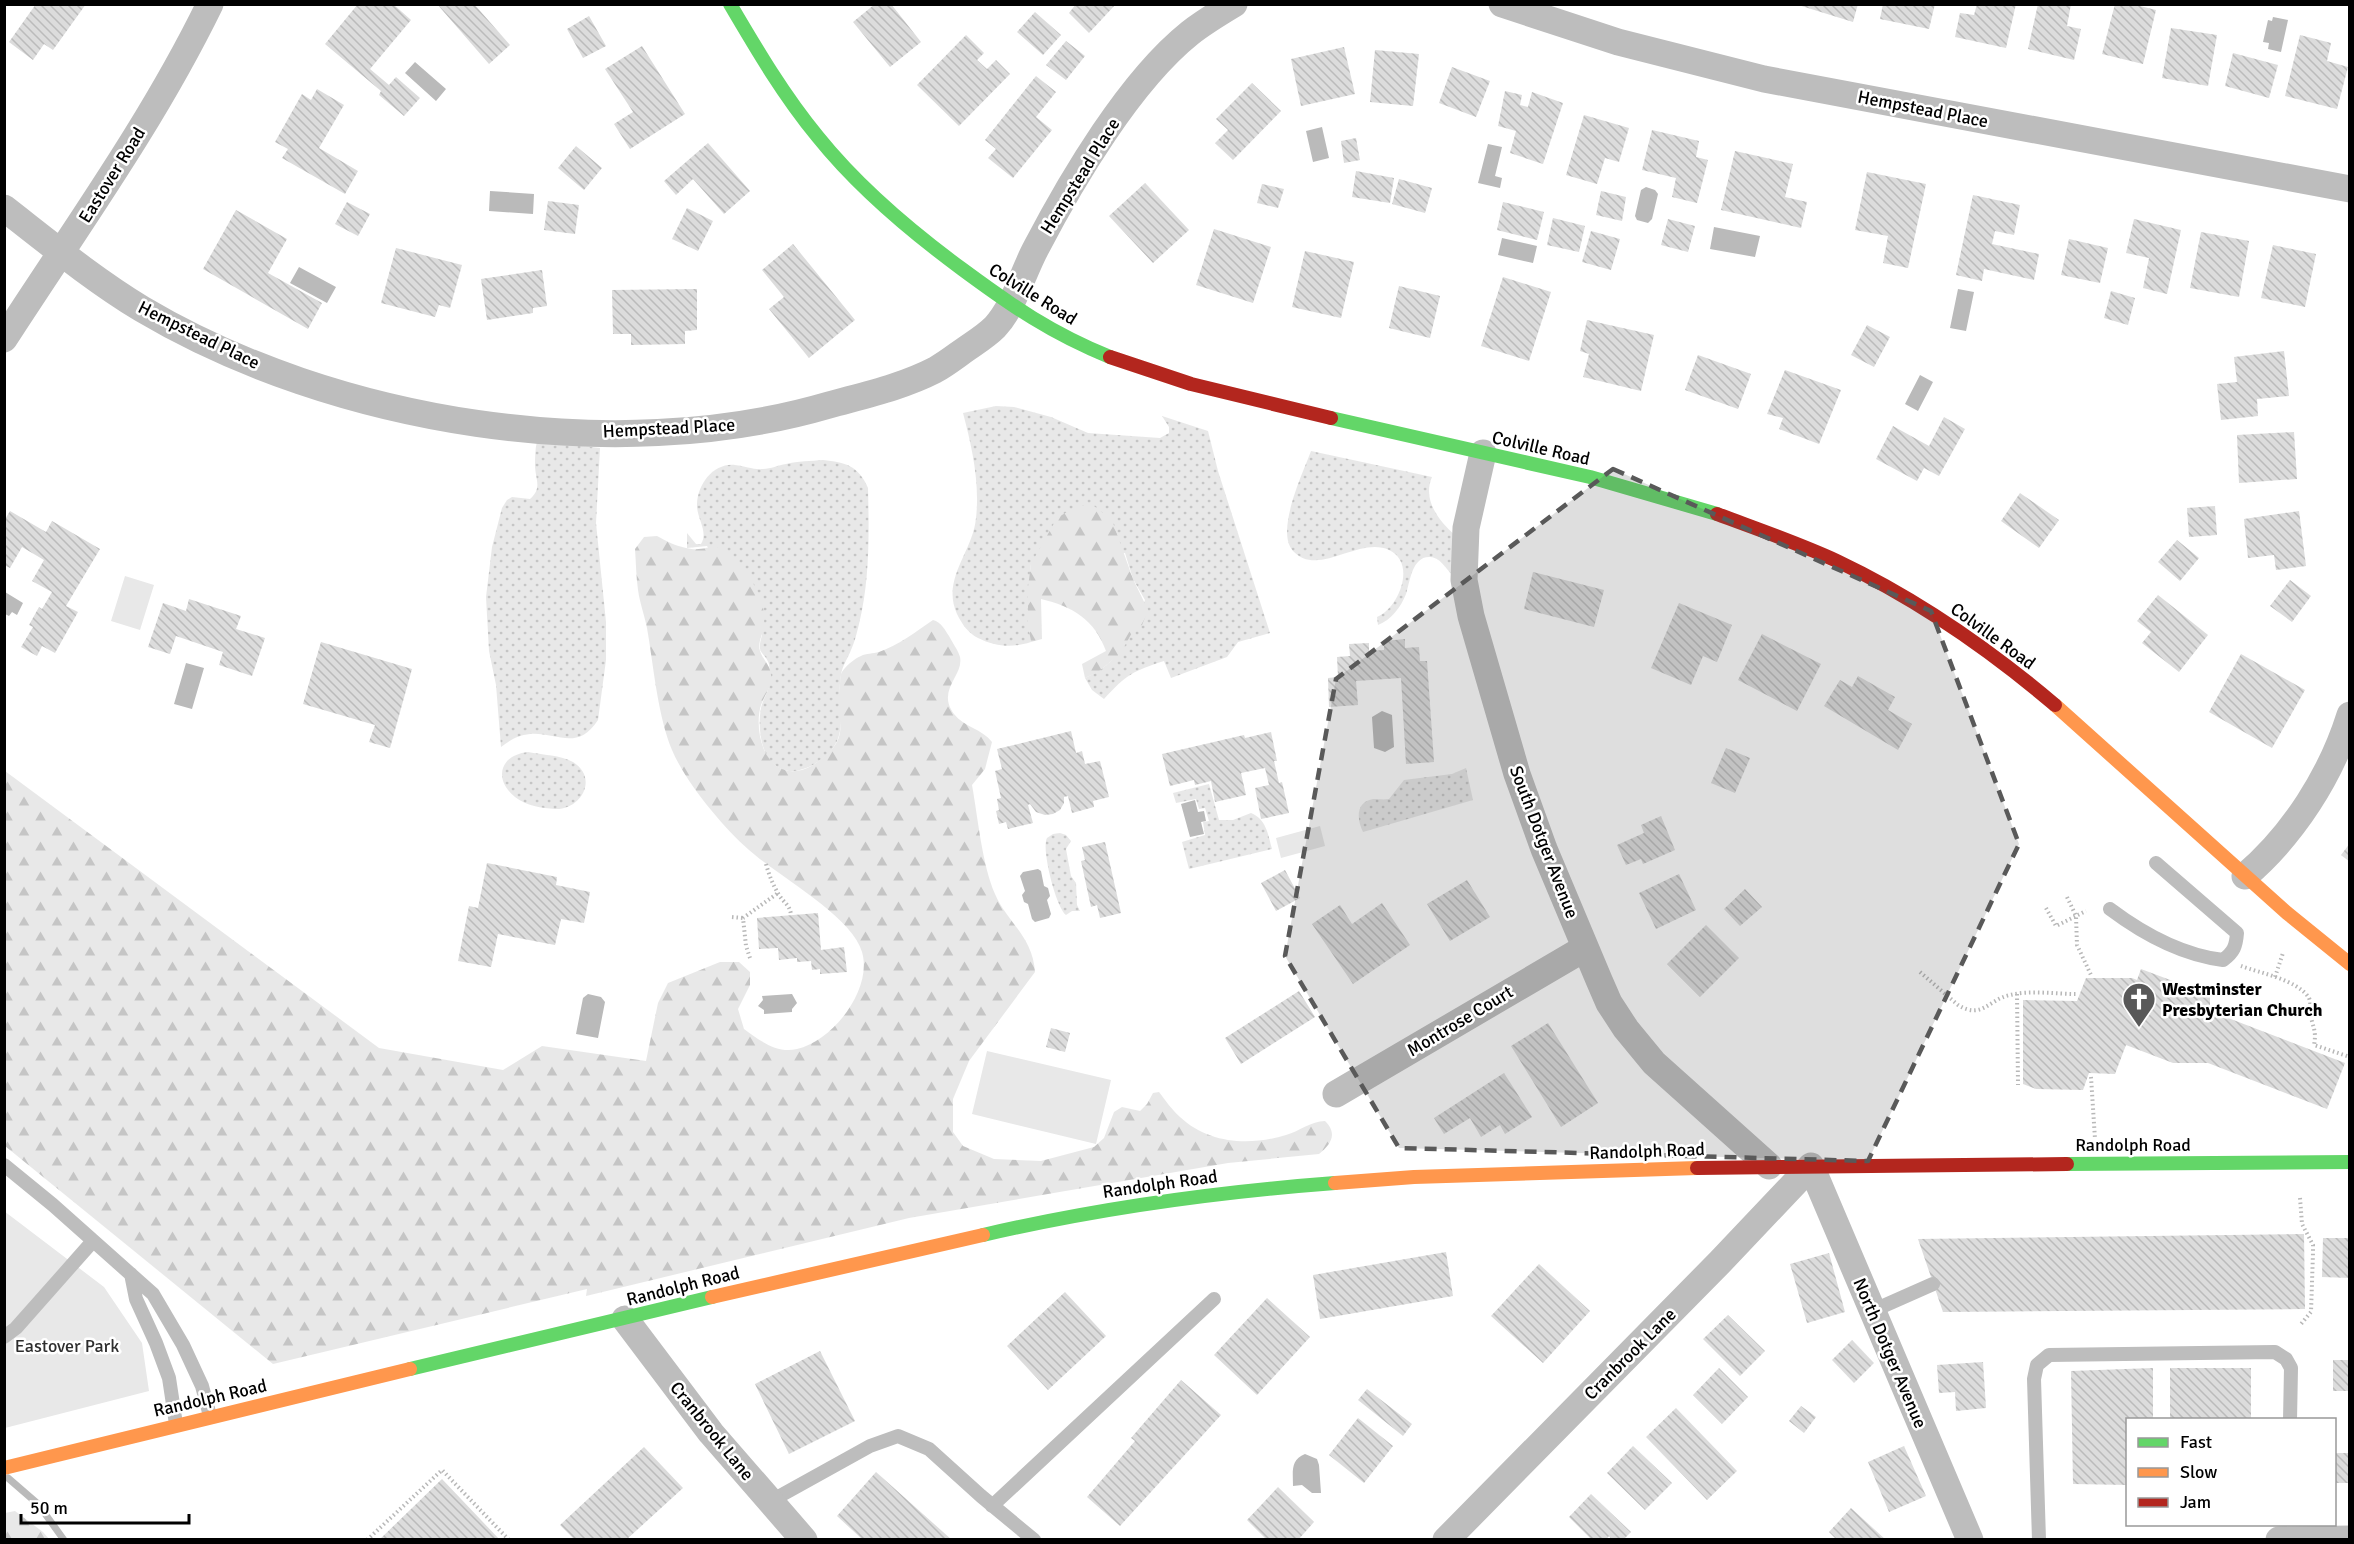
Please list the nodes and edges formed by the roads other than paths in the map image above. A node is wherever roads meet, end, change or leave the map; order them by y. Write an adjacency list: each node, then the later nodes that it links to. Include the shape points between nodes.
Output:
1 (210, 4): 7 (street, Eastover Road, via 103,192)
2 (730, 4): 8 (main road, Colville Road, via 782,90 844,168 917,237)
3 (1234, 4): 8 (street, Hempstead Place, via 1206,21 1163,57 1125,104 1066,195 1034,252)
4 (1502, 4): 5 (street, Hempstead Place, via 1629,45 1764,79)
5 (2349, 189)
6 (4, 208): 7 (street, Hempstead Place)
7 (62, 252): 8 (street, Hempstead Place, via 168,323 245,360 319,387 440,418 563,431 687,431 773,420 813,410 932,371 983,338); 9 (street, Eastover Road)
8 (1011, 305): 10 (main road, Colville Road, via 1052,331 1146,371)
9 (4, 339)
10 (1483, 453): 13 (main road, Colville Road, via 1598,479 1770,532 1842,564 1912,602 1979,645 2056,704); 15 (street, South Dotger Avenue, via 1466,528 1463,562 1471,616 1517,774)
11 (2349, 718): 13 (street, via 2327,770 2300,816)
12 (2156, 863): 14 (lane, via 2237,933 2232,953 2223,960 2156,939)
13 (2245, 876): 16 (main road, Colville Road)
14 (2110, 909)
15 (1585, 948): 17 (street, Montrose Court); 20 (street, South Dotger Avenue, via 1609,1003 1654,1063)
16 (2349, 964)
17 (1336, 1094)
18 (2349, 1162): 21 (main road, Randolph Road)
19 (4, 1165): 22 (lane)
20 (1769, 1166): 21 (main road, Randolph Road); 27 (main road, Randolph Road, via 1413,1177 1257,1189 1145,1203 1034,1223)
21 (1811, 1166): 26 (street, North Dotger Avenue); 37 (street, Cranbrook Lane)
22 (93, 1241): 23 (lane); 28 (lane)
23 (131, 1274): 29 (lane, via 153,1294 183,1345 202,1386); 31 (lane, via 135,1299 169,1378)
24 (1933, 1284): 26 (lane)
25 (1214, 1299): 34 (lane)
26 (1872, 1311): 38 (street, North Dotger Avenue)
27 (625, 1319): 29 (main road, Randolph Road); 33 (street, Cranbrook Lane)
28 (4, 1337)
29 (210, 1416): 31 (main road, Randolph Road)
30 (2290, 1418): 39 (lane, via 2291,1368 2275,1352 2049,1355 2037,1365 2034,1379)
31 (176, 1424): 32 (main road, Randolph Road)
32 (4, 1467)
33 (769, 1502): 34 (lane, via 870,1446 898,1436 929,1449); 35 (street, Cranbrook Lane)
34 (992, 1506): 36 (lane)
35 (804, 1539)
36 (1034, 1539)
37 (1446, 1539)
38 (1970, 1539)
39 (2039, 1539)
40 (2279, 1539): 41 (street)
41 (2285, 1539): 42 (street)
42 (2349, 1539)

